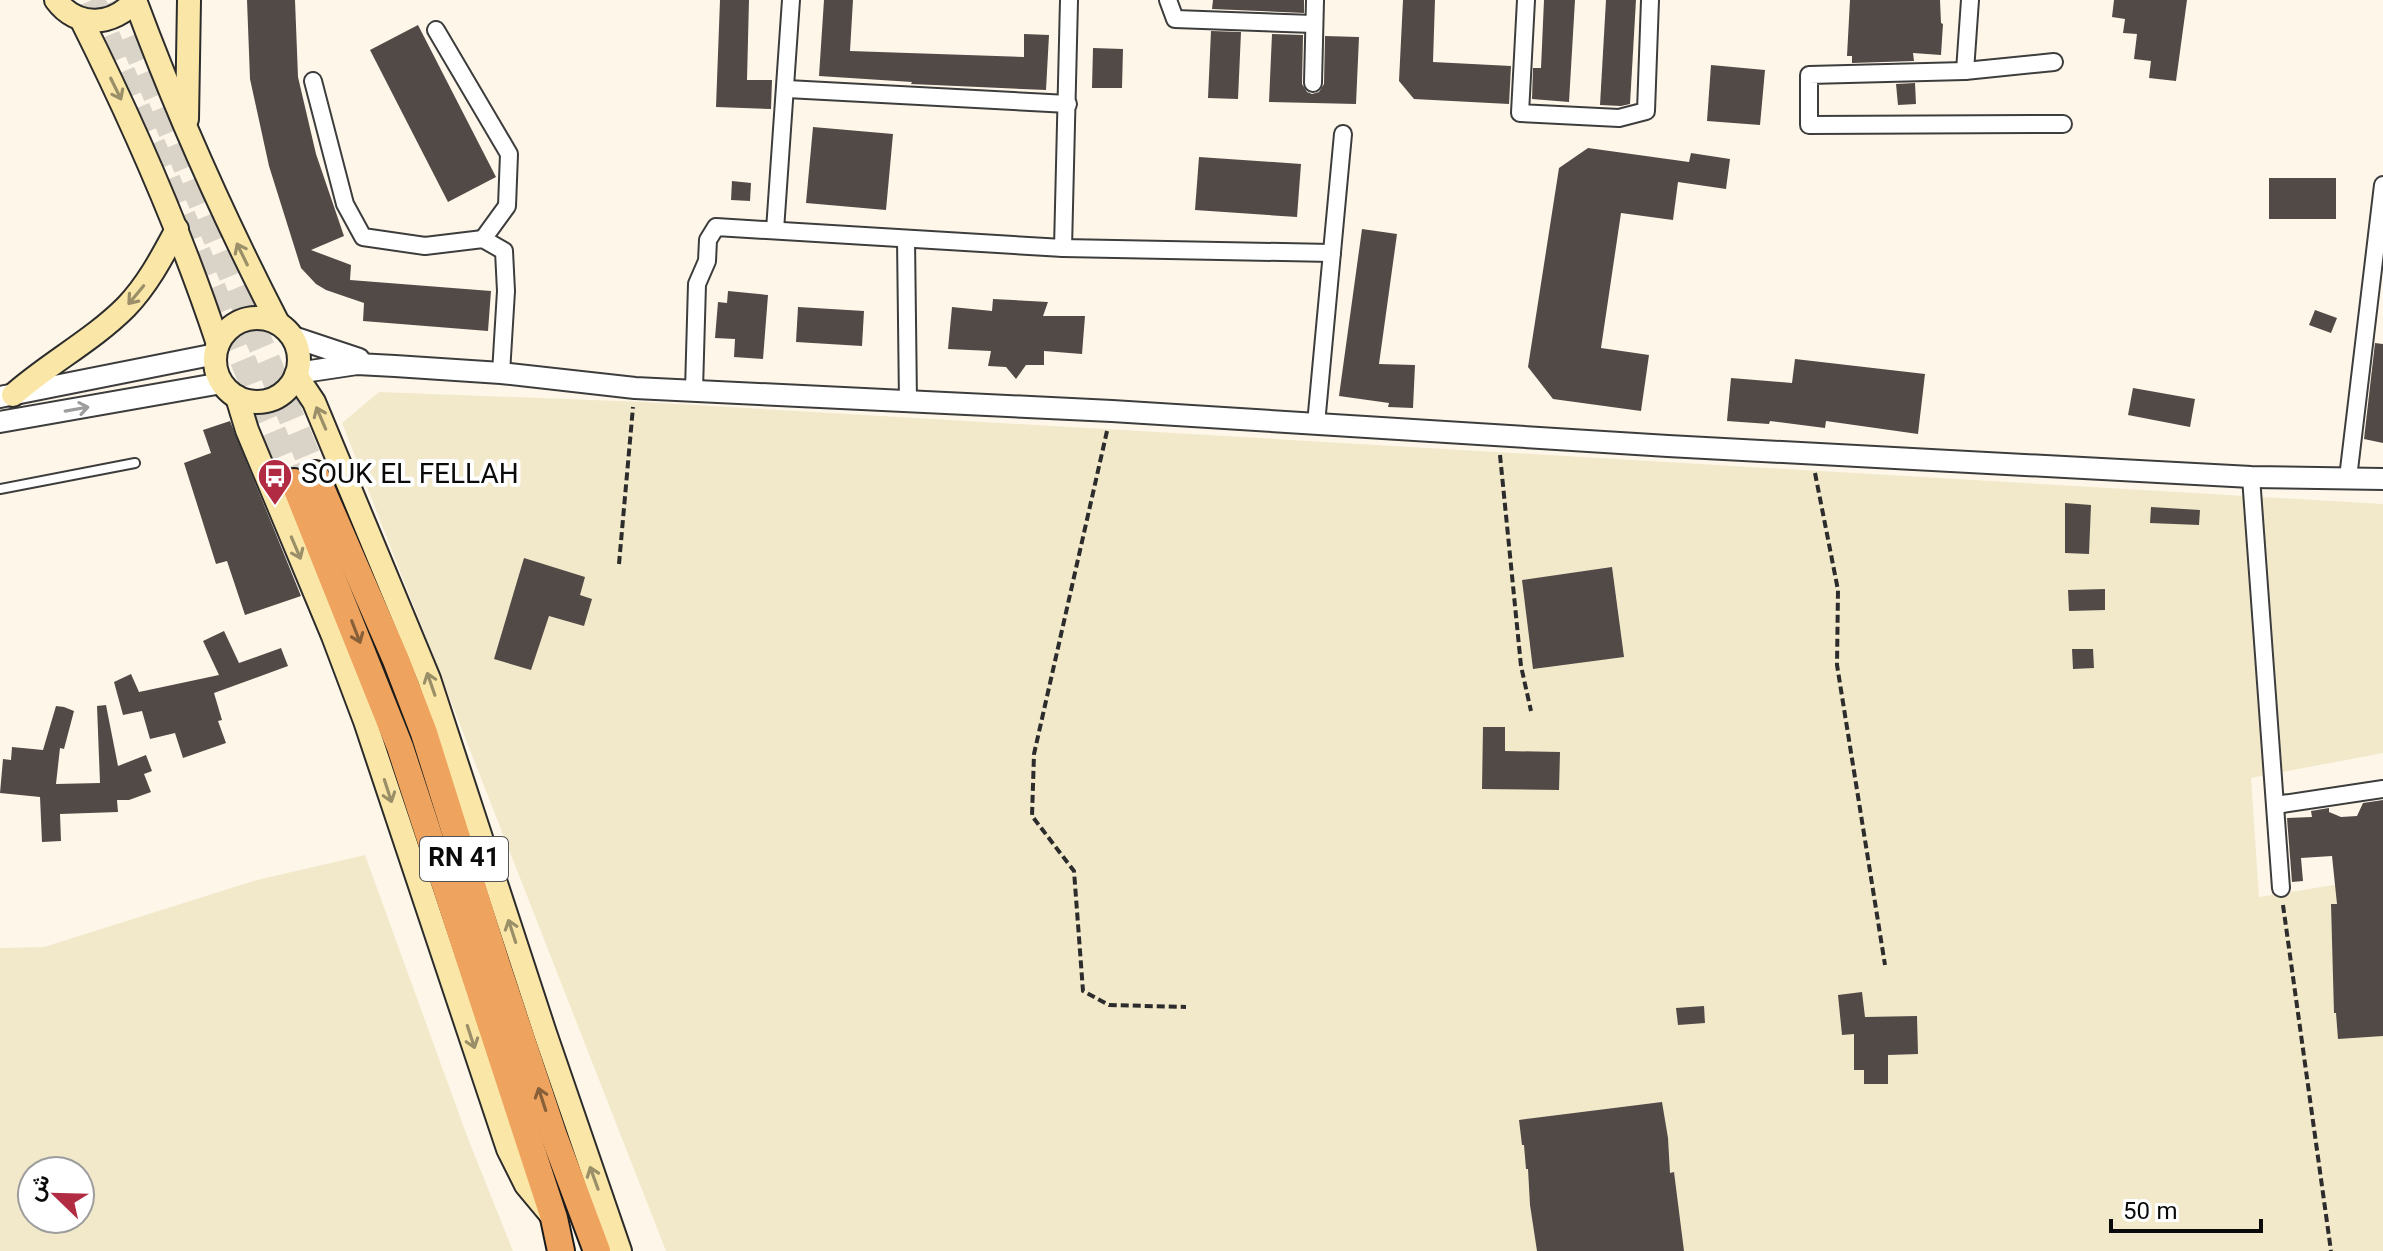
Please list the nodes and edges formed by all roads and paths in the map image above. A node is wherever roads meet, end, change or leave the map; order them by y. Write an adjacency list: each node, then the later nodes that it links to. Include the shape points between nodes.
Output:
1 (56, 0): 11 (main road)
2 (135, 0): 11 (main road, via 106,21); 21 (main road)
3 (189, 0): 21 (main road)
4 (791, 0): 18 (street)
5 (1069, 0): 19 (street)
6 (1168, 0): 12 (street, via 1175,19)
7 (1315, 0): 12 (street)
8 (1526, 0): 9 (street, via 1520,113 1619,118 1646,111)
9 (1650, 0)
10 (1970, 0): 15 (street)
11 (81, 19): 24 (main road, one-way to 24)
12 (1314, 24): 17 (street)
13 (436, 30): 26 (street, via 509,154 507,206)
14 (2054, 62): 15 (street)
15 (1965, 71): 20 (street, via 1809,75 1809,125)
16 (313, 81): 26 (street, via 345,204 363,237 425,246)
17 (1313, 83)
18 (787, 89): 19 (street); 25 (street)
19 (1068, 104): 28 (street)
20 (2063, 124)
21 (187, 132): 30 (main road, one-way to 21, via 239,247)
22 (1343, 134): 29 (street)
23 (2383, 185): 47 (street)
24 (177, 229): 31 (main road); 38 (main road, one-way to 38, via 155,270 126,306)
25 (775, 230): 27 (street); 37 (street, via 716,227 708,240 707,261 697,284)
26 (483, 239): 33 (street, via 504,251)
27 (906, 239): 28 (street); 39 (street)
28 (1063, 248): 29 (street)
29 (1332, 253): 42 (street)
30 (285, 330): 31 (main road, via 258,318 239,322); 32 (street, via 335,352); 34 (main road, via 300,360)
31 (217, 349): 36 (main road, via 216,369); 38 (street)
32 (395, 366): 33 (street); 34 (street, via 357,364)
33 (501, 373): 35 (street)
34 (297, 374): 36 (main road, via 285,392 257,402); 60 (main road, one-way to 34, via 429,679 314,402)
35 (635, 388): 37 (street); 50 (path)
36 (230, 390): 41 (street, one-way to 36); 57 (main road, one-way to 57, via 365,721 508,1149 526,1185)
37 (694, 390): 39 (street)
38 (6, 396)
39 (908, 402): 40 (street)
40 (1112, 411): 42 (street); 56 (path, via 1034,754 1032,816 1074,871 1083,991 1109,1005)
41 (0, 422)
42 (1316, 424): 43 (street)
43 (1498, 436): 44 (street); 51 (path, via 1521,666)
44 (1811, 453): 46 (street); 55 (path, via 1838,590 1837,665)
45 (135, 463): 49 (lane)
46 (2251, 477): 47 (street); 53 (street)
47 (2348, 478): 48 (street)
48 (2383, 479)
49 (0, 489)
50 (619, 564)
51 (1531, 711)
52 (2383, 789): 53 (street)
53 (2276, 805): 54 (street)
54 (2281, 888): 61 (path)
55 (1885, 965)
56 (1186, 1007)
57 (554, 1218): 58 (highway, RN 41); 59 (highway, RN 41, one-way to 57, via 554,1136 424,733 396,660 305,478 346,607 400,747)
58 (561, 1251)
59 (597, 1251)
60 (620, 1251)
61 (2331, 1251)

